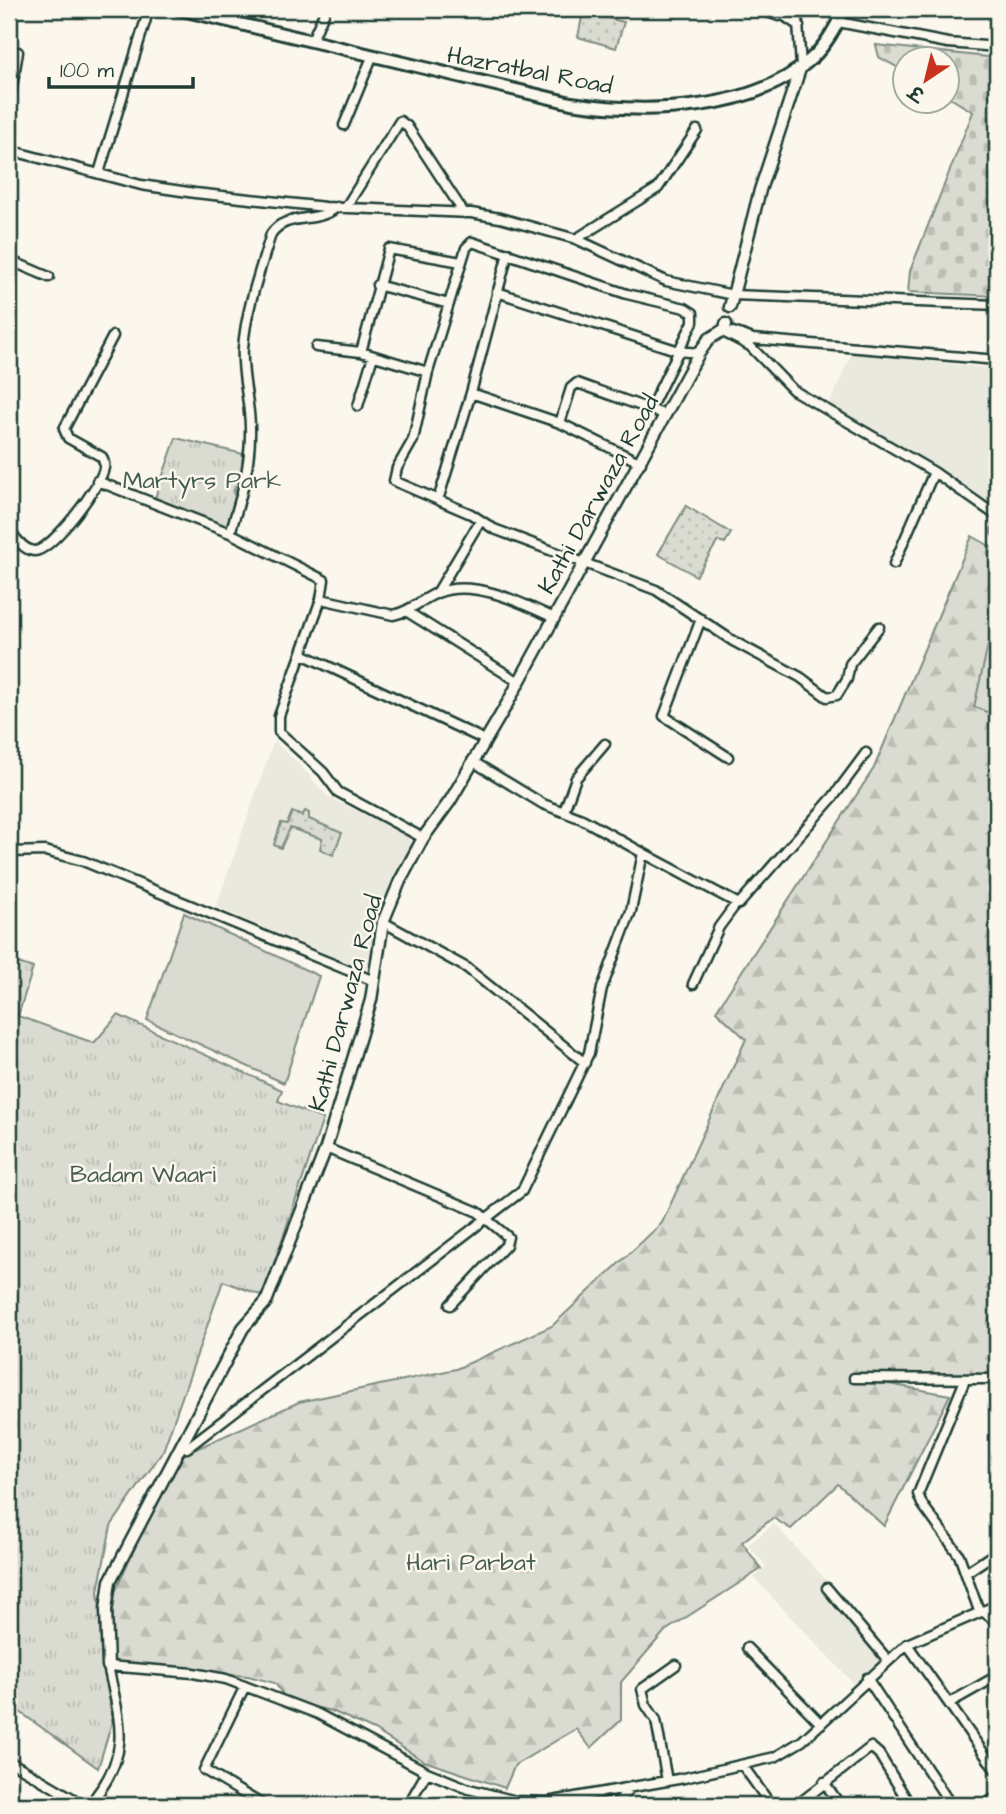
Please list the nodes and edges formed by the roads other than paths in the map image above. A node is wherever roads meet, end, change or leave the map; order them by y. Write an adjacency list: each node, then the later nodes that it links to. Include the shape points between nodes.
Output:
1 (149, 9): 20 (street)
2 (178, 9): 11 (main road, Hazratbal Road)
3 (326, 9): 11 (street)
4 (759, 9): 8 (street)
5 (774, 9): 8 (street)
6 (797, 9): 10 (street)
7 (845, 9): 9 (main road, Hazratbal Road)
8 (782, 17): 10 (street)
9 (838, 22): 12 (street, via 948,43); 15 (main road, Hazratbal Road, via 813,58)
10 (799, 26): 15 (street)
11 (312, 42): 14 (main road, Hazratbal Road)
12 (997, 47)
13 (18, 52): 16 (street)
14 (372, 57): 15 (main road, Hazratbal Road, via 571,103 635,109 722,100 764,87); 17 (street)
15 (801, 66): 30 (street, via 760,190)
16 (9, 105)
17 (344, 125)
18 (697, 130): 23 (street, via 658,188)
19 (9, 150): 20 (street)
20 (99, 173): 21 (street, via 195,193)
21 (341, 207): 22 (street); 22 (street, via 401,118); 55 (street, via 316,219 287,220 271,234 244,335 249,465)
22 (464, 212): 23 (street)
23 (576, 239): 30 (street, via 666,281)
24 (508, 253): 26 (street, via 472,242); 29 (street); 37 (street, via 690,311 693,322)
25 (9, 260): 27 (street)
26 (461, 261): 28 (street, via 389,249); 31 (street)
27 (49, 277)
28 (377, 285): 31 (street); 38 (street)
29 (497, 292): 37 (street); 43 (street)
30 (733, 295): 32 (street); 33 (street)
31 (449, 304): 42 (street)
32 (997, 305)
33 (730, 307)
34 (724, 328): 39 (street, Kathi Darwaza Road); 41 (street, via 753,339); 49 (street, via 750,346 793,390)
35 (113, 336): 50 (street, via 64,429 68,438 102,457 104,468)
36 (316, 347): 38 (street)
37 (679, 351): 39 (street); 45 (street)
38 (360, 352): 40 (street)
39 (699, 353): 46 (street, Kathi Darwaza Road)
40 (373, 356): 42 (street); 44 (street)
41 (997, 360)
42 (428, 372): 51 (street, via 413,440 394,481)
43 (471, 393): 47 (street); 51 (street)
44 (358, 406)
45 (650, 409): 46 (street); 47 (street, via 576,383 570,388)
46 (666, 415): 48 (street, Kathi Darwaza Road)
47 (560, 423): 48 (street)
48 (641, 463): 57 (street, Kathi Darwaza Road)
49 (934, 472): 52 (street); 56 (street)
50 (97, 481): 54 (street, via 46,547 28,549); 55 (street)
51 (438, 500): 53 (street)
52 (997, 516)
53 (480, 521): 57 (street); 58 (street)
54 (9, 530)
55 (230, 533): 59 (street, via 321,577 325,585)
56 (894, 564)
57 (585, 565): 61 (street, Kathi Darwaza Road); 62 (street, via 641,583)
58 (437, 593): 60 (street); 61 (street, via 449,589 485,592)
59 (321, 600): 60 (street, via 385,614); 64 (street)
60 (406, 611): 65 (street)
61 (554, 618): 65 (street, Kathi Darwaza Road)
62 (701, 619): 63 (street, via 831,698); 69 (street, via 664,716)
63 (879, 627)
64 (302, 654): 66 (street); 72 (street, via 283,704 279,732 338,792)
65 (519, 682): 66 (street, Kathi Darwaza Road)
66 (485, 740): 70 (street, Kathi Darwaza Road)
67 (605, 744): 71 (street, via 576,778)
68 (866, 753): 75 (street, via 743,902)
69 (728, 757)
70 (472, 761): 71 (street, via 543,804); 72 (street, Kathi Darwaza Road)
71 (564, 811): 74 (street)
72 (424, 838): 76 (street, Kathi Darwaza Road)
73 (9, 852): 77 (street, via 45,852 83,861)
74 (643, 853): 75 (street); 79 (street, via 631,911 601,994)
75 (736, 904): 78 (street, via 719,927)
76 (383, 922): 77 (street, Kathi Darwaza Road); 79 (street, via 467,968)
77 (374, 981): 80 (street, Kathi Darwaza Road)
78 (693, 984)
79 (585, 1063): 81 (street, via 522,1191)
80 (326, 1148): 81 (street); 97 (street, Kathi Darwaza Road, via 265,1302 243,1328 110,1581)
81 (486, 1218): 82 (street, via 508,1241); 86 (street)
82 (450, 1305)
83 (854, 1378): 85 (street)
84 (997, 1379): 85 (street)
85 (965, 1380): 88 (street, via 918,1494)
86 (187, 1448)
87 (997, 1552): 88 (street)
88 (967, 1572): 91 (street)
89 (827, 1588): 95 (street)
90 (997, 1605): 91 (street)
91 (981, 1612): 92 (street); 93 (street)
92 (997, 1622)
93 (907, 1644): 95 (street); 101 (street)
94 (747, 1648): 102 (street)
95 (887, 1659): 99 (street)
96 (676, 1665): 107 (street, via 642,1689 656,1720)
97 (108, 1667): 100 (street, via 212,1676); 112 (street, Kathi Darwaza Road, via 118,1715 118,1760)
98 (997, 1676): 101 (street)
99 (867, 1678): 102 (street); 121 (street)
100 (245, 1686): 105 (street, via 318,1714); 114 (street, via 204,1770)
101 (951, 1702): 106 (street)
102 (821, 1724): 104 (street, via 775,1757)
103 (9, 1761): 113 (street)
104 (743, 1766): 107 (street); 117 (street)
105 (426, 1772): 109 (street, via 469,1790 516,1801 547,1802); 115 (street)
106 (997, 1772)
107 (667, 1781): 109 (street)
108 (824, 1782): 111 (street, via 871,1747); 118 (street); 119 (street)
109 (632, 1786): 116 (street)
110 (997, 1796): 122 (street)
111 (908, 1801): 120 (street)
112 (96, 1803): 113 (street)
113 (78, 1804)
114 (263, 1805)
115 (408, 1805)
116 (615, 1805)
117 (771, 1805)
118 (797, 1805)
119 (840, 1805)
120 (894, 1805)
121 (951, 1805)
122 (986, 1805)

